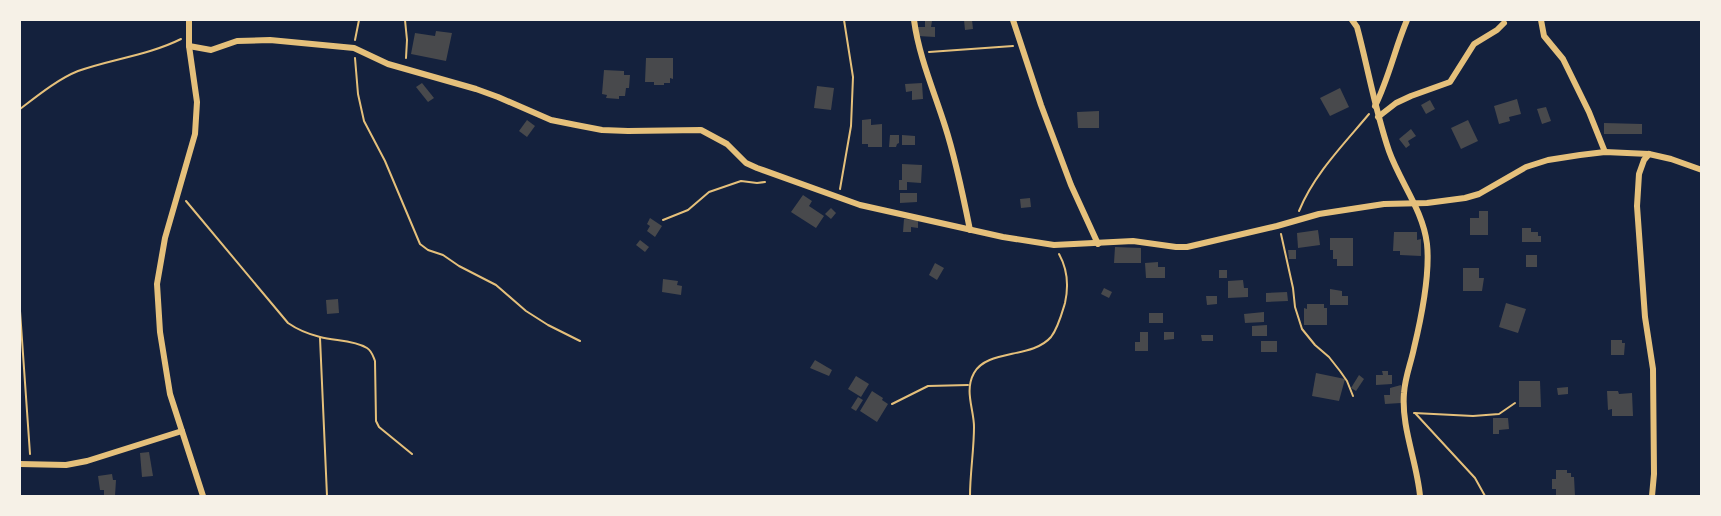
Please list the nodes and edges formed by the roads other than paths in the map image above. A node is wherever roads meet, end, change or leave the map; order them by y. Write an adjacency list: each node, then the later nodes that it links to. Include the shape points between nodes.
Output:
1 (189, 20): 8 (street)
2 (914, 20): 15 (street, via 920,52 962,188)
3 (1013, 20): 16 (street, via 1071,185)
4 (1352, 20): 9 (street, via 1363,49)
5 (1407, 20): 9 (street)
6 (1541, 20): 11 (street, via 1544,36 1563,58)
7 (1504, 22): 10 (street, via 1474,44 1450,82 1396,103)
8 (189, 46): 15 (street, via 211,50 237,41 270,40 354,48 387,64 487,93 551,120 602,130 701,130 727,144 747,163 782,178 868,207); 17 (street, via 197,102 195,134 165,238 157,284 170,394)
9 (1374, 106): 10 (street)
10 (1378, 117): 14 (street, via 1401,180)
11 (1605, 152): 12 (street); 14 (street, via 1548,160 1465,198)
12 (1649, 154): 13 (street); 21 (street, via 1639,174 1637,206 1653,376)
13 (1701, 170)
14 (1414, 203): 16 (street, via 1319,213 1187,247 1133,241); 20 (street, via 1425,233 1427,263 1404,391)
15 (970, 230): 16 (street, via 1054,245)
16 (1098, 244)
17 (182, 431): 18 (street, via 87,461 66,465); 19 (street)
18 (20, 464)
19 (204, 496)
20 (1420, 496)
21 (1652, 496)

